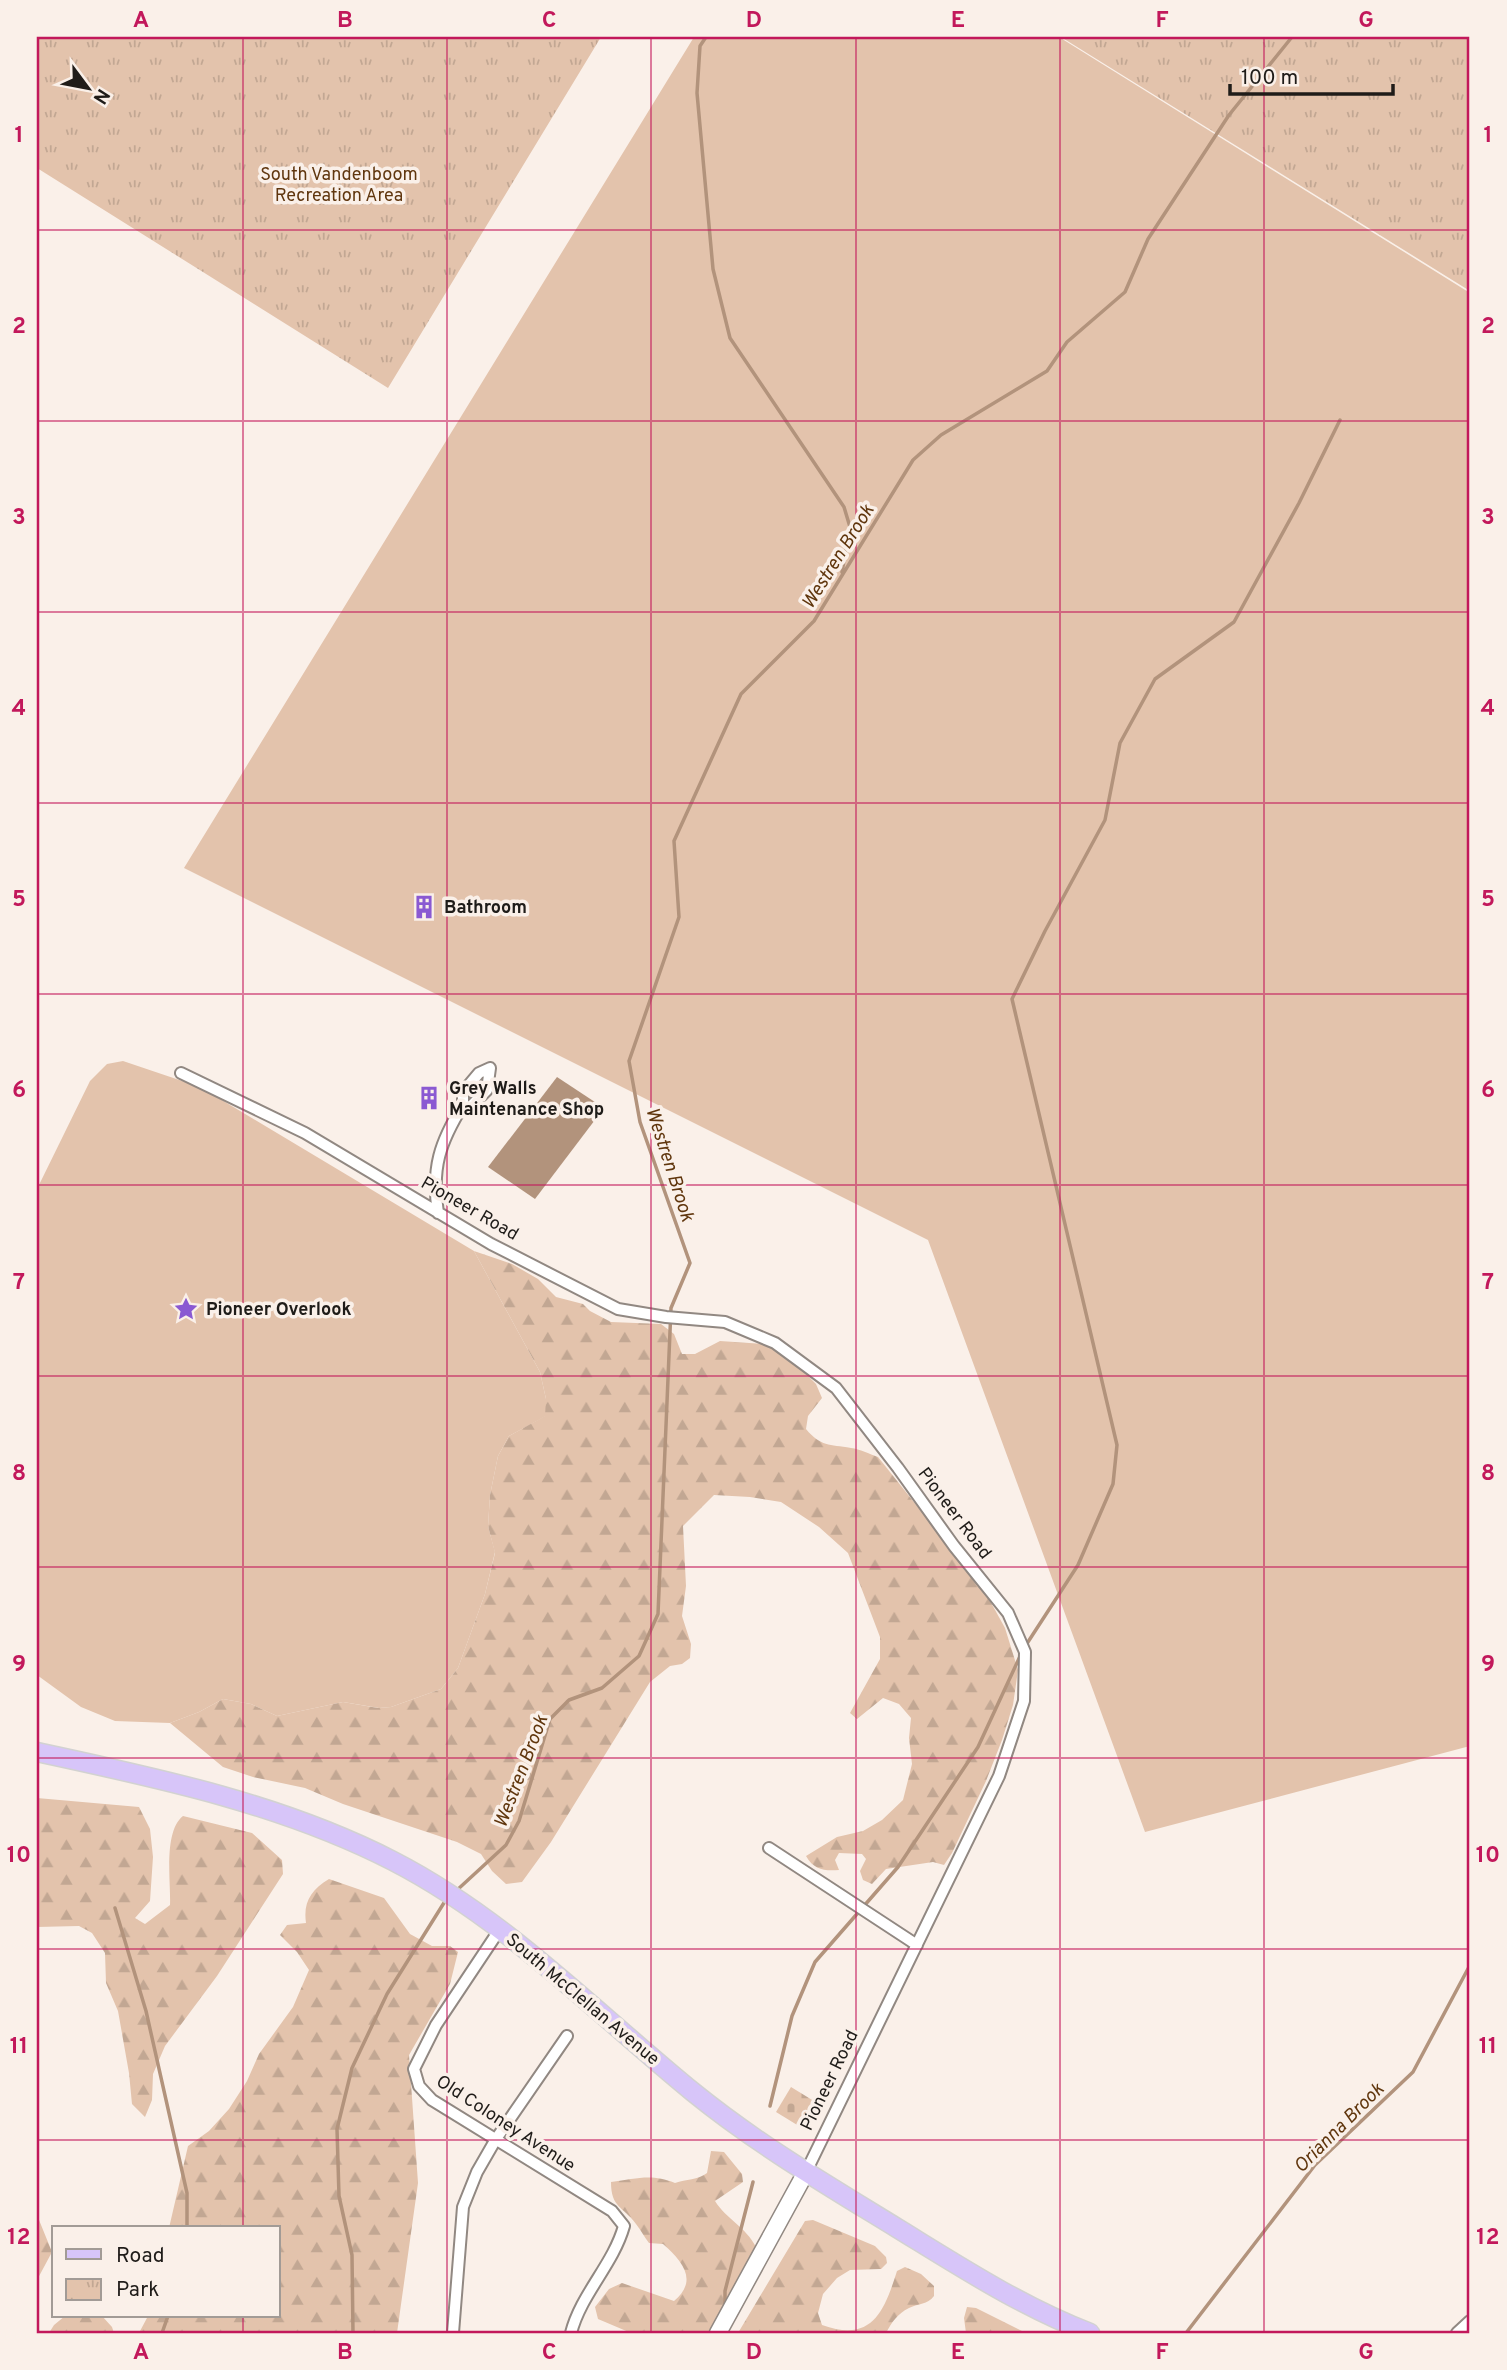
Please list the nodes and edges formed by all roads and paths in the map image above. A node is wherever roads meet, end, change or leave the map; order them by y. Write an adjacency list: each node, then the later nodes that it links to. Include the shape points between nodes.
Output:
1 (181, 1073): 3 (street, Pioneer Road, via 305,1133)
2 (463, 1105): 3 (street, via 445,1133 436,1165)
3 (438, 1213): 7 (street, Pioneer Road, via 618,1309 725,1322 775,1343 836,1388 1008,1613 1025,1652 1024,1701 999,1776)
4 (37, 1752): 6 (main road, South McClellan Avenue, via 230,1798 328,1831 395,1862)
5 (769, 1849): 7 (street)
6 (500, 1929): 9 (street, Old Coloney Avenue, via 436,2025 414,2069 419,2086 432,2100); 10 (main road, South McClellan Avenue, via 695,2094)
7 (917, 1945): 10 (street, Pioneer Road)
8 (567, 2036): 9 (street)
9 (496, 2139): 12 (street, via 463,2207); 13 (street, Old Coloney Avenue, via 612,2211 624,2226 618,2246 576,2313)
10 (806, 2172): 14 (street, Pioneer Road); 15 (main road, South McClellan Avenue, via 986,2283)
11 (1470, 2321): 16 (street)
12 (453, 2333)
13 (572, 2333)
14 (718, 2333)
15 (1090, 2333)
16 (1457, 2333)

